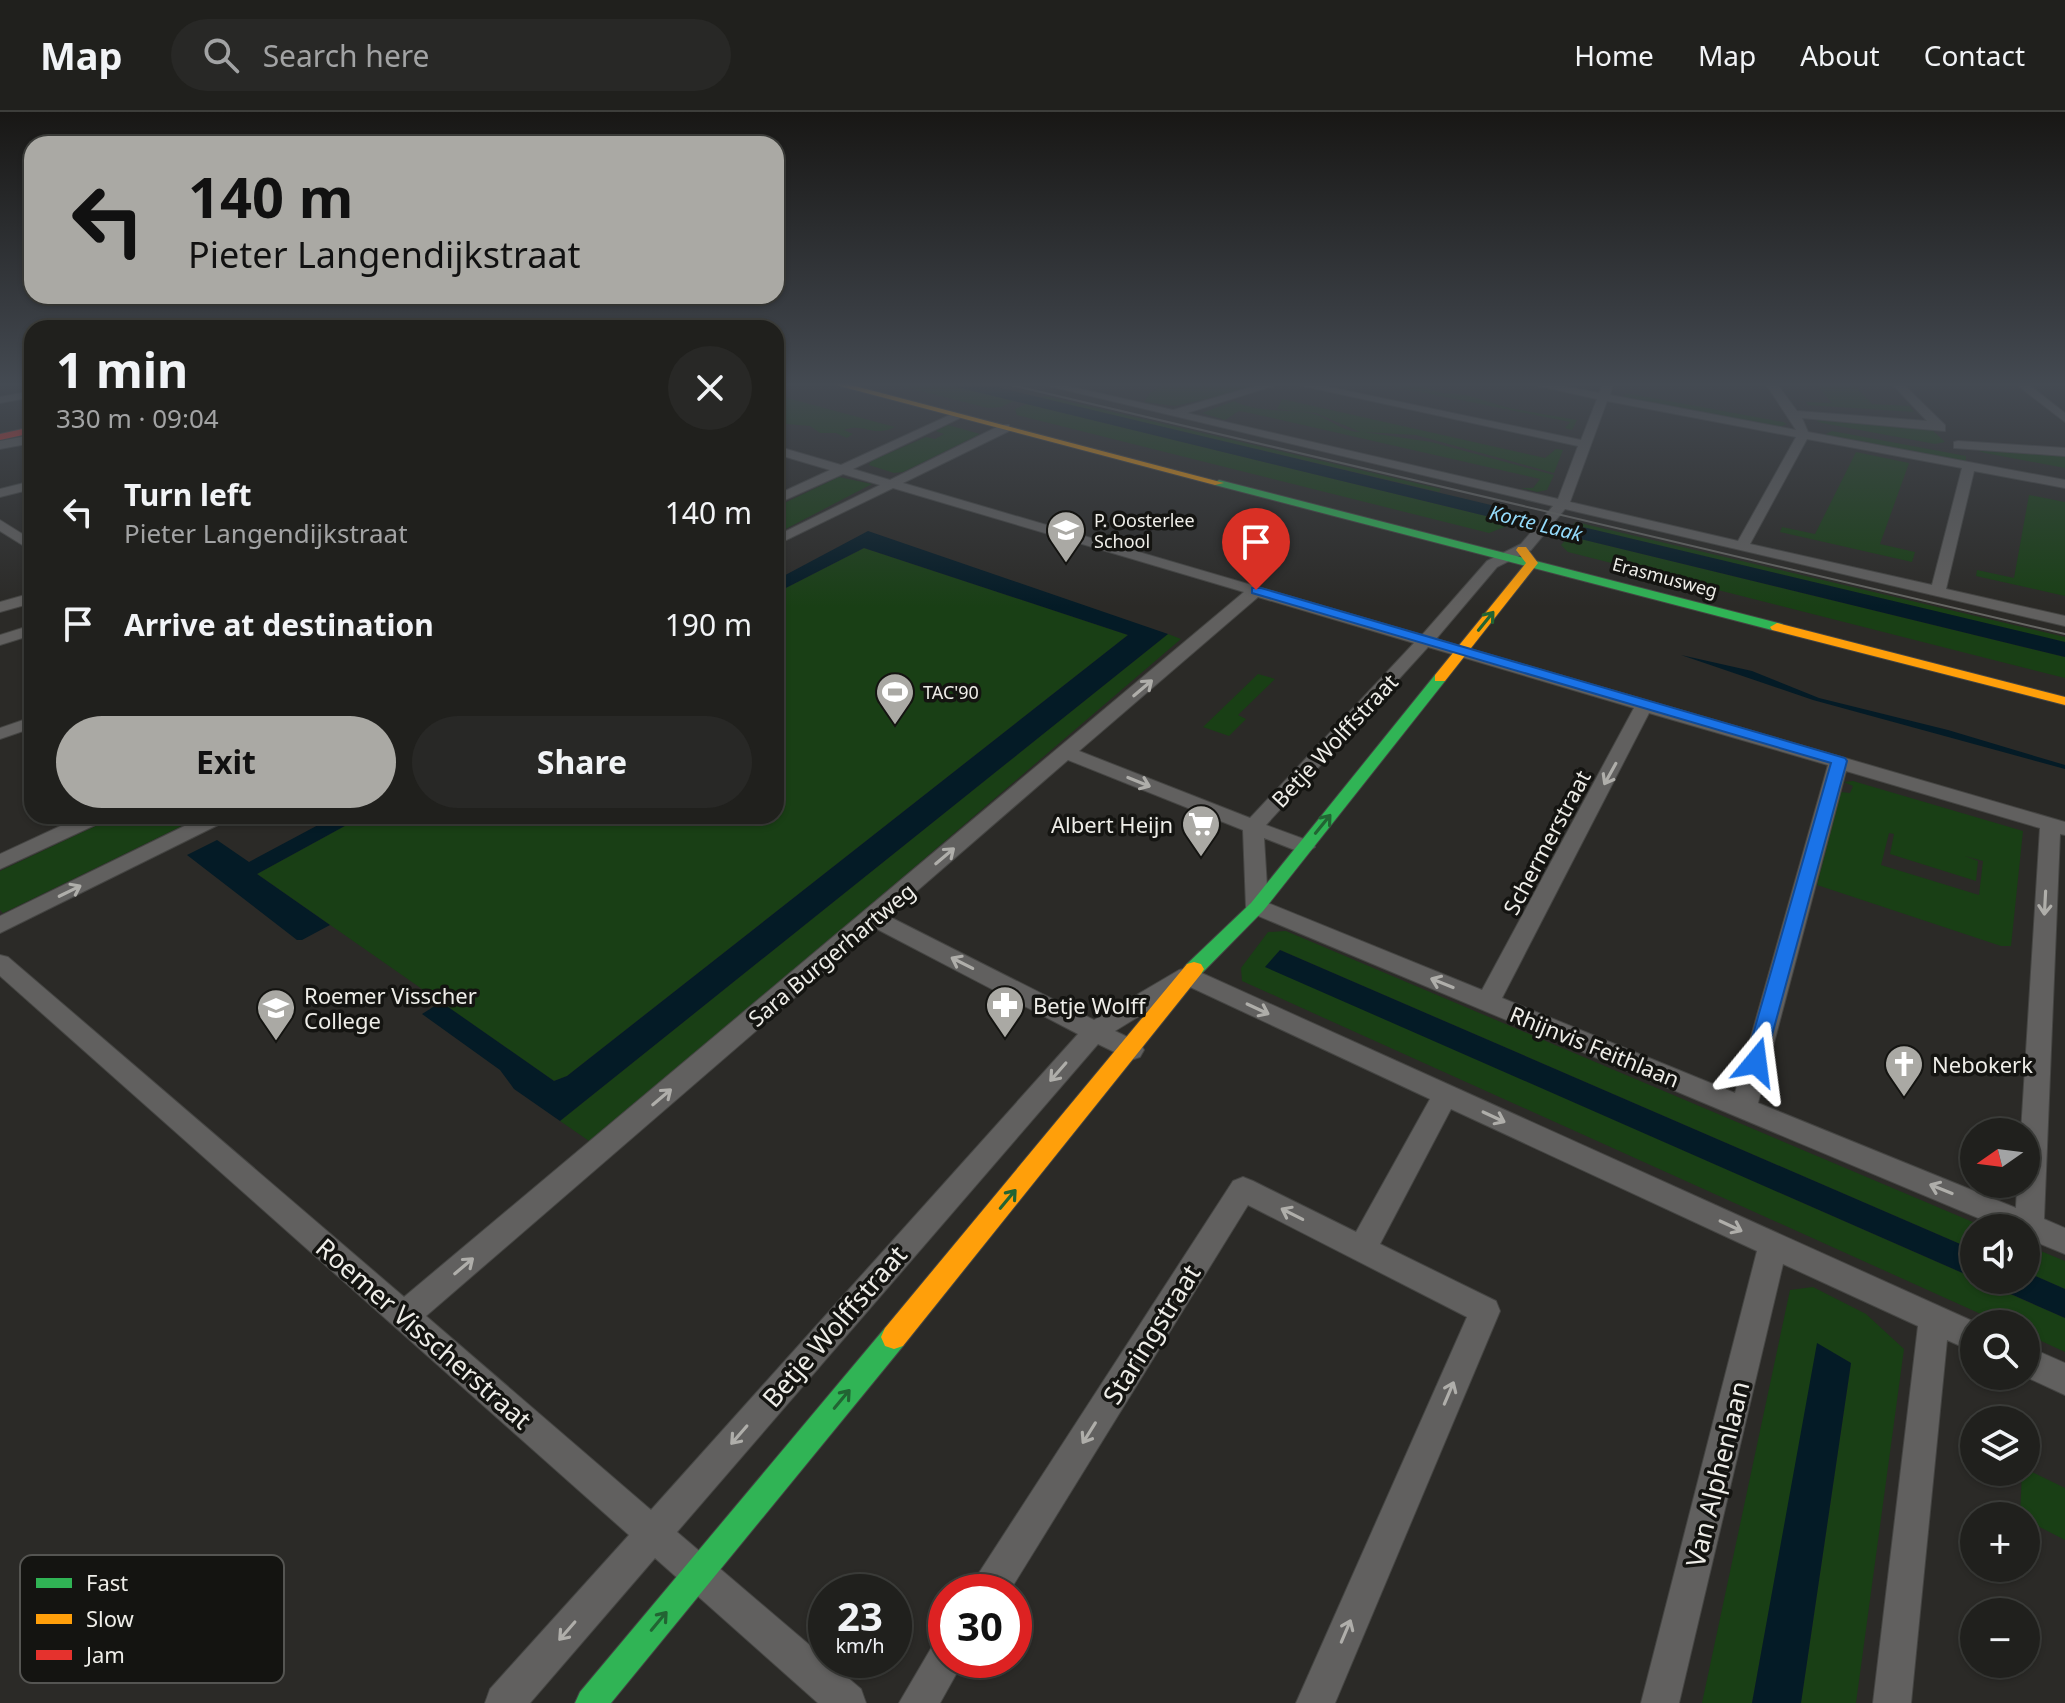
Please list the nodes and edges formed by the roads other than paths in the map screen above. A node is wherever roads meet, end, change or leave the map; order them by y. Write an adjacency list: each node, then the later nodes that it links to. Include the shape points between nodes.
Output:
1 (805, 458): 12 (street)
2 (865, 458): 12 (street)
3 (944, 458): 14 (street)
4 (1123, 458): 26 (main road, Erasmusweg)
5 (1148, 458): 27 (main road, Erasmusweg)
6 (1364, 458): 19 (street)
7 (1579, 458): 19 (street)
8 (1783, 458): 25 (street)
9 (1957, 458): 11 (street)
10 (1968, 458): 11 (street)
11 (1970, 461): 13 (street); 15 (street); 29 (street)
12 (842, 469): 14 (street); 18 (street)
13 (2065, 473)
14 (892, 484): 21 (street); 28 (street)
15 (2065, 484)
16 (24, 487): 17 (street)
17 (0, 493)
18 (784, 496)
19 (1562, 504): 25 (street); 27 (street, via 1538,532)
20 (0, 524): 22 (street)
21 (784, 537)
22 (24, 542)
23 (24, 543): 24 (street)
24 (0, 544)
25 (1742, 546): 29 (street)
26 (1500, 555): 27 (main road, Erasmusweg); 35 (street, Betje Wolffstraat)
27 (1527, 557): 36 (main road, Betje Wolffstraat, one-way to 27); 37 (main road, Erasmusweg); 38 (main road, Erasmusweg)
28 (1256, 590): 35 (street); 42 (street, Sara Burgerhartweg, one-way to 28)
29 (1938, 591): 32 (street)
30 (24, 600): 31 (street)
31 (0, 607)
32 (2065, 621)
33 (24, 632): 34 (street)
34 (0, 640)
35 (1426, 640): 36 (street); 46 (street, Betje Wolffstraat)
36 (1462, 651): 39 (street); 48 (main road, Betje Wolffstraat, one-way to 36)
37 (2065, 690)
38 (2065, 701)
39 (1645, 704): 43 (street); 55 (street, Schermerstraat, one-way to 55)
40 (24, 725): 41 (street)
41 (0, 734)
42 (1066, 753): 46 (street, one-way to 46); 51 (street, Sara Burgerhartweg, one-way to 42)
43 (1839, 761): 47 (street); 59 (street)
44 (82, 824): 49 (street)
45 (205, 824): 52 (street, one-way to 45)
46 (1253, 827): 48 (street); 50 (street)
47 (2058, 827): 61 (street, one-way to 61)
48 (1305, 847): 50 (main road, Betje Wolffstraat)
49 (0, 862)
50 (1257, 907): 54 (main road, Betje Wolffstraat); 55 (street, Rhijnvis Feithlaan, one-way to 50)
51 (873, 918): 56 (street, one-way to 51); 66 (street, Sara Burgerhartweg, one-way to 51)
52 (0, 925)
53 (0, 963): 66 (street, Roemer Visscherstraat)
54 (1187, 976): 56 (street, Betje Wolffstraat); 57 (main road, Betje Wolffstraat); 58 (street, one-way to 58)
55 (1488, 1002): 59 (street, Rhijnvis Feithlaan)
56 (1094, 1032): 57 (street); 71 (street, Betje Wolffstraat, one-way to 71)
57 (1131, 1050): 72 (main road, Betje Wolffstraat, one-way to 57)
58 (1445, 1095): 64 (street, one-way to 64); 65 (street)
59 (1744, 1108): 60 (street, Rhijnvis Feithlaan, one-way to 59)
60 (2000, 1214)
61 (2030, 1214)
62 (2040, 1231): 63 (street, Rhijnvis Feithlaan)
63 (2065, 1241)
64 (1773, 1245): 67 (street); 80 (street, Van Alphenlaan)
65 (1362, 1249): 73 (street, Staringstraat, one-way to 73, via 1243,1189); 79 (street, Staringstraat, one-way to 65, via 1485,1311)
66 (404, 1316): 71 (street, Roemer Visscherstraat)
67 (1934, 1319): 68 (street); 81 (street)
68 (1960, 1331)
69 (2040, 1367): 70 (street)
70 (2065, 1379)
71 (653, 1533): 72 (street, Roemer Visscherstraat); 75 (street, Betje Wolffstraat, one-way to 75)
72 (699, 1573): 76 (main road, Betje Wolffstraat, one-way to 72); 77 (street, Roemer Visscherstraat)
73 (999, 1574)
74 (934, 1678): 78 (street)
75 (504, 1703)
76 (591, 1703)
77 (847, 1703)
78 (918, 1703)
79 (1315, 1703)
80 (1660, 1703)
81 (1892, 1703)

